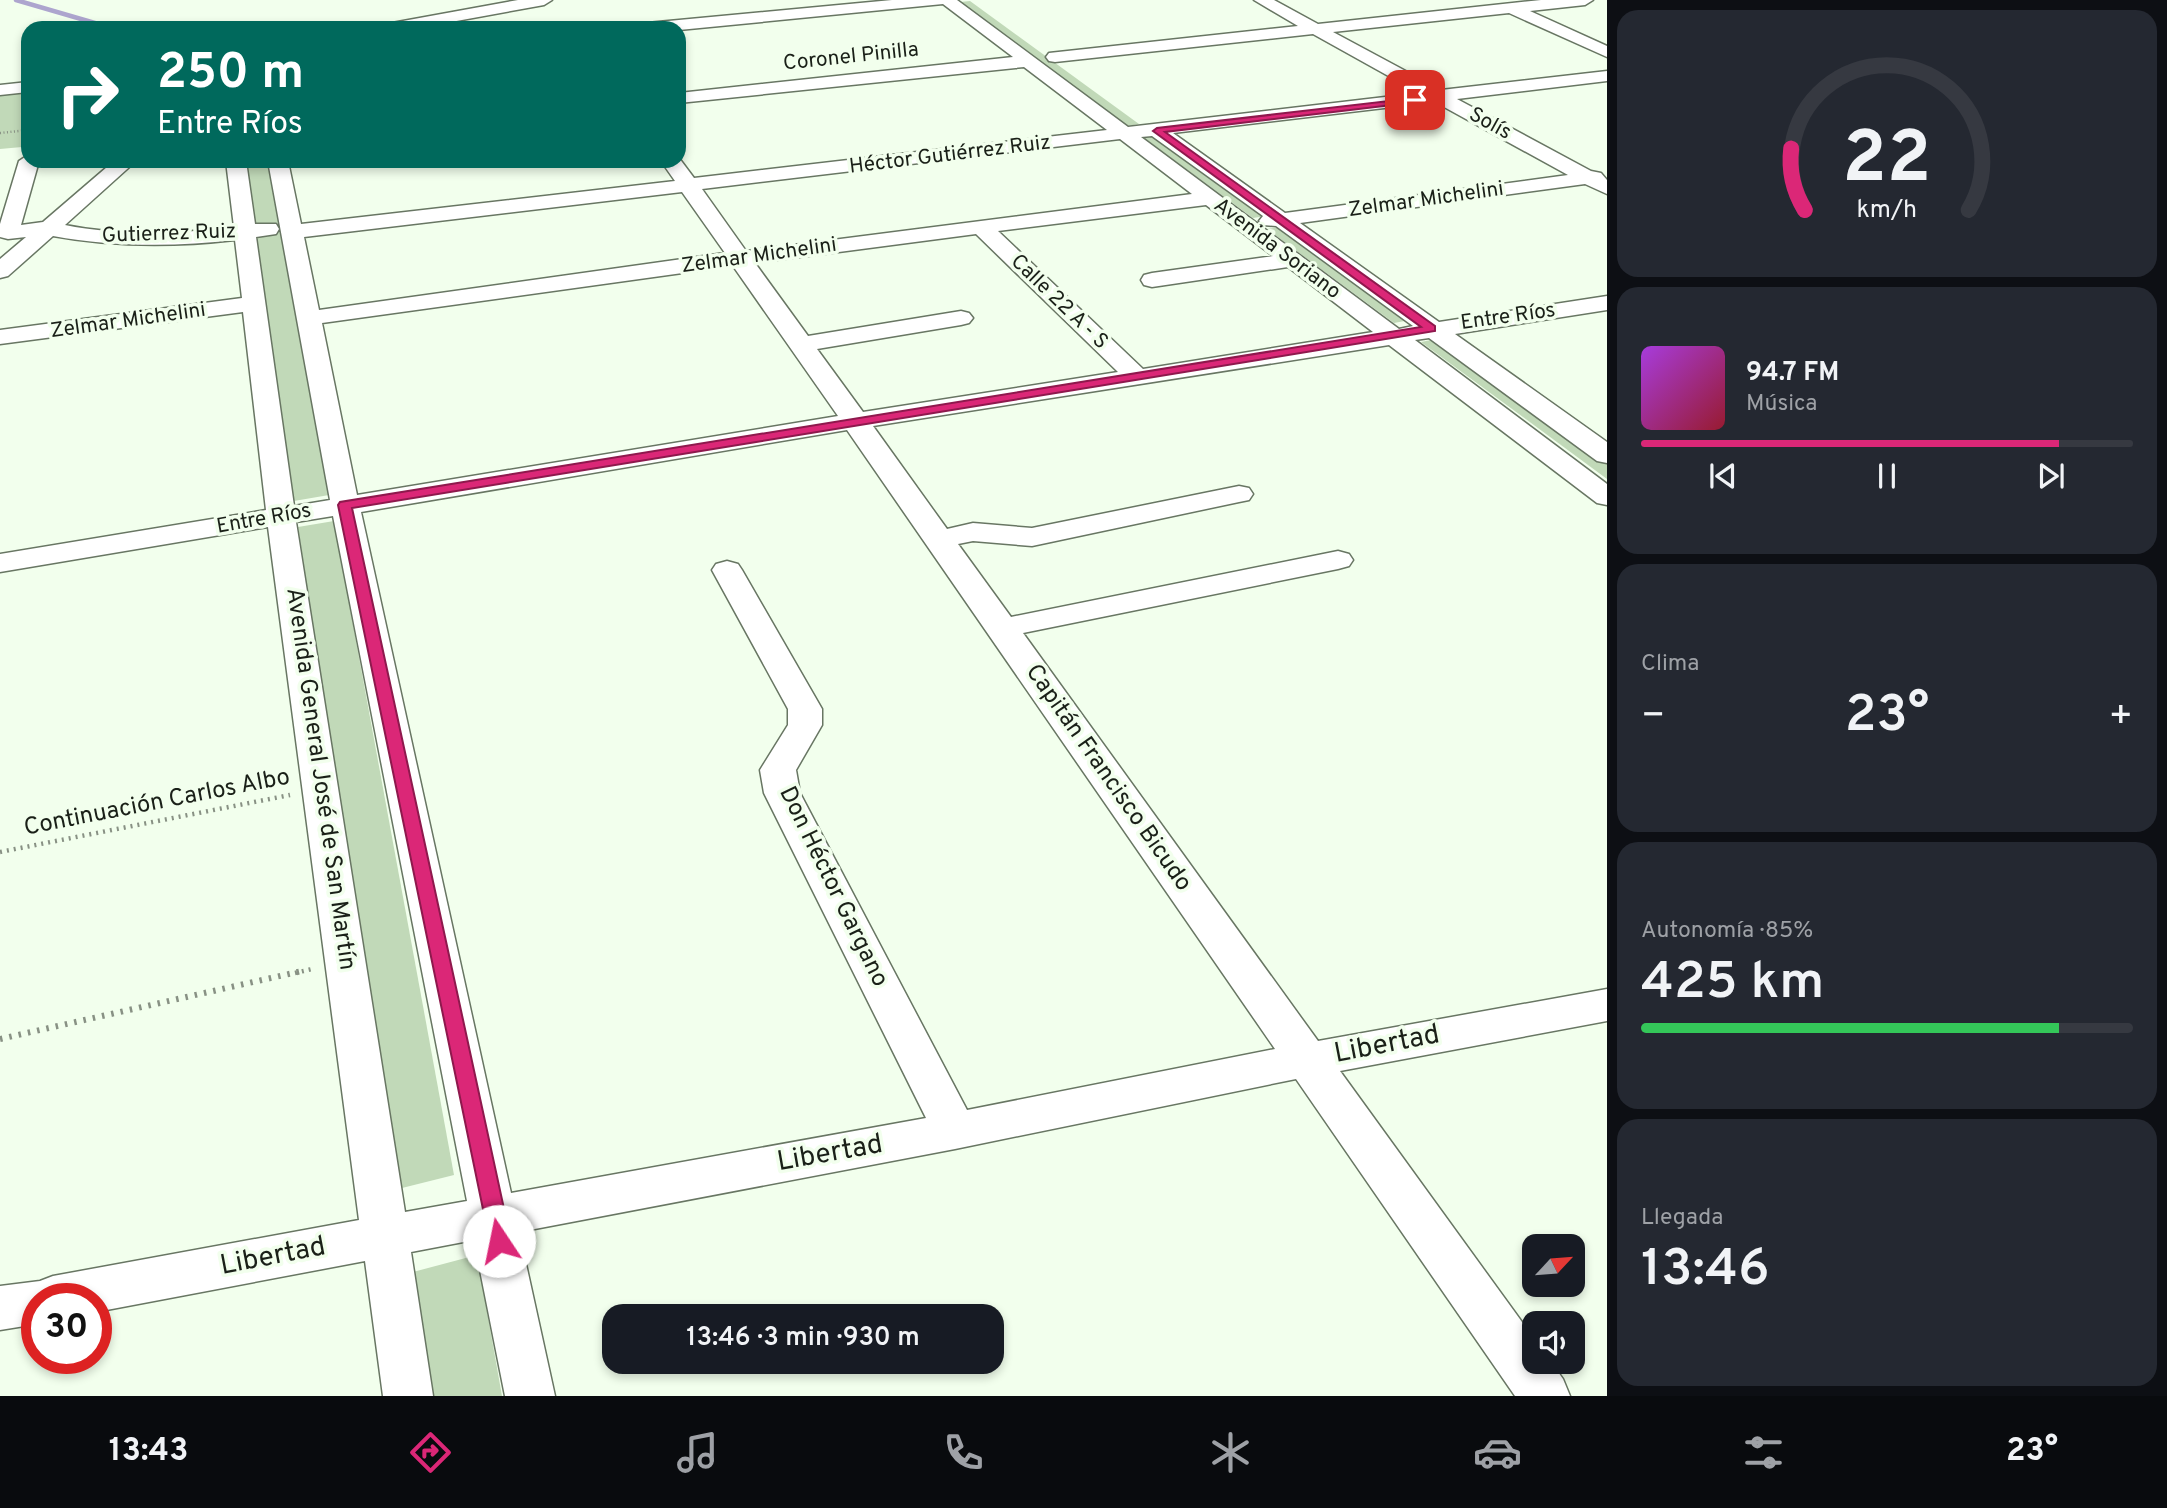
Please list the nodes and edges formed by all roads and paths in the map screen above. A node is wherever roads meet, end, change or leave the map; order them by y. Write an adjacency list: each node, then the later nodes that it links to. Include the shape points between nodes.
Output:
1 (544, 0): 8 (street)
2 (944, 0): 9 (street); 13 (street, Avenida Soriano)
3 (976, 0): 12 (street, Avenida Soriano)
4 (1262, 0): 10 (street, Solís)
5 (1493, 0): 7 (street)
6 (1585, 0): 7 (street)
7 (1511, 8): 10 (street); 11 (street)
8 (432, 21)
9 (686, 24)
10 (1316, 29): 12 (street); 18 (street, Solís)
11 (1607, 52)
12 (1055, 57): 19 (street, Avenida Soriano)
13 (1028, 61): 17 (street, Coronel Pinilla); 19 (street, Avenida Soriano)
14 (1607, 76): 18 (street)
15 (21, 88): 16 (street)
16 (0, 90)
17 (686, 97)
18 (1441, 97): 21 (street); 28 (street, Solís)
19 (1127, 118): 21 (street, Avenida Soriano); 27 (street, Héctor Gutiérrez Ruiz); 30 (street, Avenida Soriano)
20 (21, 131): 22 (path)
21 (1157, 131): 33 (street, Avenida Soriano)
22 (0, 133)
23 (26, 168): 31 (street)
24 (118, 168): 32 (street)
25 (237, 168): 38 (street, Avenida General José de San Martín)
26 (279, 168): 37 (street)
27 (680, 173): 37 (street, Héctor Gutiérrez Ruiz); 40 (street, Capitán Francisco Bicudo)
28 (1597, 176): 29 (street, Solís); 33 (street, Zelmar Michelini)
29 (1607, 188)
30 (1209, 198): 34 (street, Avenida Soriano); 35 (street, Zelmar Michelini)
31 (7, 211): 32 (street); 39 (street)
32 (64, 214): 36 (street)
33 (1280, 220): 34 (street, Zelmar Michelini); 48 (street, Avenida Soriano)
34 (1245, 224): 41 (street, Avenida Soriano)
35 (981, 227): 40 (street, Zelmar Michelini); 52 (street, Calle 22 A - S)
36 (48, 228): 38 (street, Gutierrez Ruiz, via 122,239); 39 (street, Gutierrez Ruiz); 42 (street)
37 (292, 229): 38 (street, Gutierrez Ruiz); 46 (street)
38 (246, 232): 44 (street, Avenida General José de San Martín)
39 (4, 235)
40 (740, 258): 46 (street, Zelmar Michelini); 51 (street, Capitán Francisco Bicudo)
41 (1293, 260): 43 (street); 49 (street, Avenida Soriano)
42 (0, 271)
43 (1152, 280)
44 (255, 303): 50 (street, Zelmar Michelini); 58 (street, Avenida General José de San Martín)
45 (1607, 303): 48 (street, Entre Ríos)
46 (310, 318): 57 (street)
47 (961, 318): 51 (street)
48 (1431, 329): 49 (street, Entre Ríos); 54 (street, Avenida Soriano)
49 (1389, 335): 52 (street, Entre Ríos); 56 (street, Avenida Soriano)
50 (0, 337)
51 (802, 344): 53 (street, Capitán Francisco Bicudo)
52 (1136, 376): 53 (street, Entre Ríos)
53 (857, 421): 57 (street, Entre Ríos); 59 (street, Capitán Francisco Bicudo)
54 (1607, 455)
55 (1239, 494): 59 (street, via 1032,537 973,533)
56 (1607, 497)
57 (345, 505): 58 (street, Entre Ríos); 71 (street)
58 (281, 516): 61 (street, Entre Ríos); 64 (street, Avenida General José de San Martín)
59 (940, 539): 63 (street, Capitán Francisco Bicudo)
60 (1338, 560): 63 (street)
61 (0, 563)
62 (727, 570): 70 (street, Don Héctor Gargano, via 805,709 805,725 778,770 782,793)
63 (1002, 628): 69 (street, Capitán Francisco Bicudo)
64 (321, 789): 65 (path, Continuación Carlos Albo); 66 (street, Avenida General José de San Martín)
65 (0, 852)
66 (347, 961): 68 (path); 72 (street, Avenida General José de San Martín)
67 (1607, 1005): 69 (street, Libertad)
68 (0, 1039)
69 (1307, 1060): 70 (street, Libertad); 78 (street, Capitán Francisco Bicudo)
70 (955, 1131): 71 (street, Libertad)
71 (494, 1215): 72 (street, Libertad); 77 (street)
72 (386, 1236): 73 (street, Libertad); 76 (street, Avenida General José de San Martín)
73 (112, 1287)
74 (21, 1304): 75 (street)
75 (0, 1308)
76 (408, 1396)
77 (530, 1396)
78 (1545, 1396)

